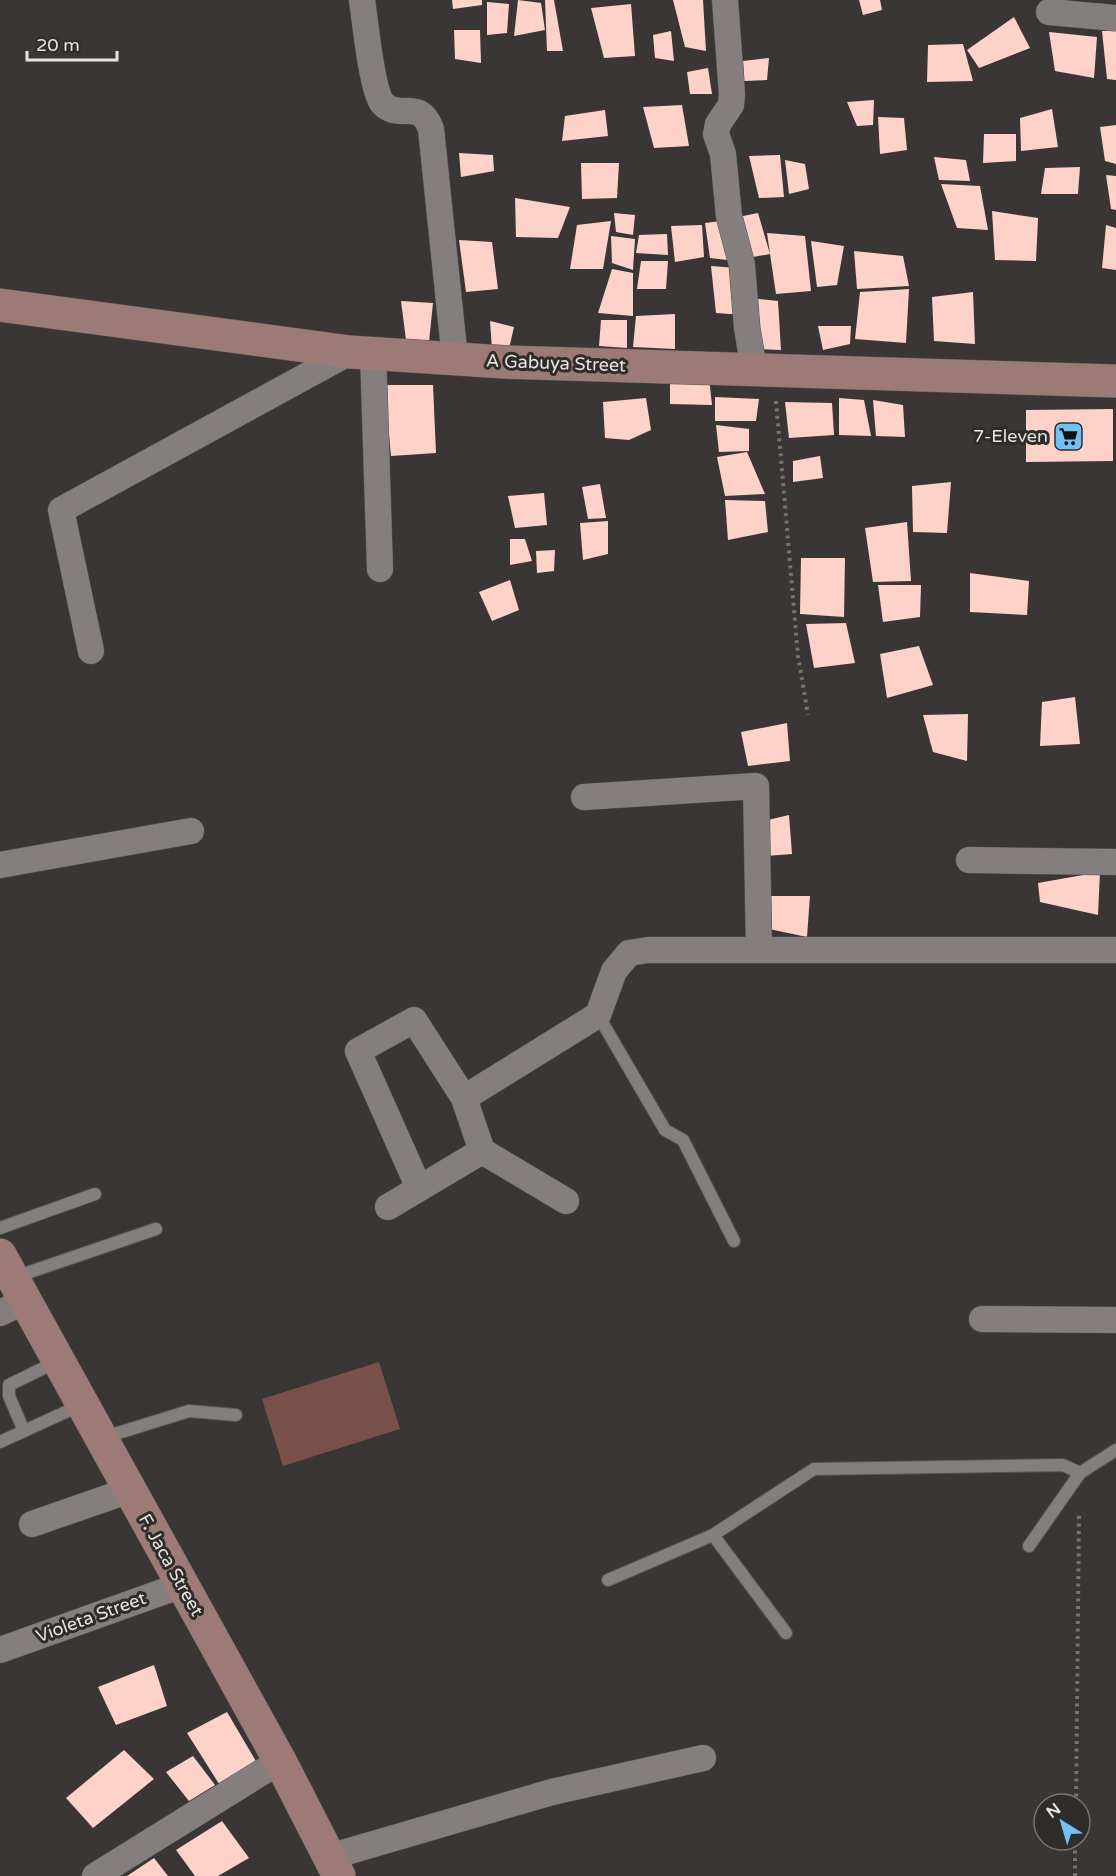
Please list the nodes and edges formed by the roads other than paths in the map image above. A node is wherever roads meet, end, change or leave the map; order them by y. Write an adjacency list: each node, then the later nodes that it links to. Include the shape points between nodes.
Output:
1 (362, 0): 7 (street, via 381,102 392,111 417,111 427,117 431,129)
2 (725, 0): 8 (street, via 732,94 731,105 716,134 723,154 729,216 742,265 747,328)
3 (1049, 12): 4 (street)
4 (1116, 18)
5 (0, 305): 6 (street, A Gabuya Street)
6 (361, 352): 7 (street, A Gabuya Street); 10 (street); 11 (street, via 61,510)
7 (455, 359): 8 (street, A Gabuya Street)
8 (763, 370): 9 (street, A Gabuya Street)
9 (1116, 381)
10 (380, 569)
11 (91, 651)
12 (584, 797): 17 (street, via 756,786)
13 (191, 831): 16 (street)
14 (969, 861): 15 (street)
15 (1116, 862)
16 (0, 865)
17 (759, 950): 18 (street); 19 (street, via 629,953 614,971)
18 (1116, 950)
19 (598, 1015): 20 (street); 28 (lane, via 665,1130 683,1140)
20 (464, 1098): 21 (street); 22 (street, via 414,1020 357,1052)
21 (482, 1151): 22 (street); 24 (street)
22 (419, 1188): 25 (street)
23 (95, 1194): 26 (lane)
24 (566, 1202)
25 (388, 1206)
26 (0, 1228)
27 (156, 1229): 29 (lane)
28 (734, 1241)
29 (9, 1287): 32 (street, F. Jaca Street)
30 (982, 1319): 31 (street)
31 (1116, 1320)
32 (58, 1361): 33 (street, F. Jaca Street); 35 (lane, via 9,1385 9,1396)
33 (82, 1405): 35 (lane); 36 (street, F. Jaca Street)
34 (236, 1415): 36 (lane, via 189,1411)
35 (24, 1431): 37 (lane)
36 (101, 1438): 40 (street, F. Jaca Street)
37 (0, 1442)
38 (1116, 1450): 39 (lane)
39 (1080, 1473): 42 (lane, via 1063,1465 814,1469); 43 (lane)
40 (130, 1490): 41 (street); 45 (street, F. Jaca Street)
41 (32, 1524)
42 (713, 1535): 44 (lane); 46 (lane)
43 (1029, 1546)
44 (608, 1580)
45 (182, 1585): 47 (street, Violeta Street); 49 (street, F. Jaca Street)
46 (786, 1633)
47 (0, 1650)
48 (703, 1758): 50 (street, via 552,1792)
49 (280, 1761): 50 (street, F. Jaca Street); 51 (street)
50 (334, 1867)
51 (95, 1876)

